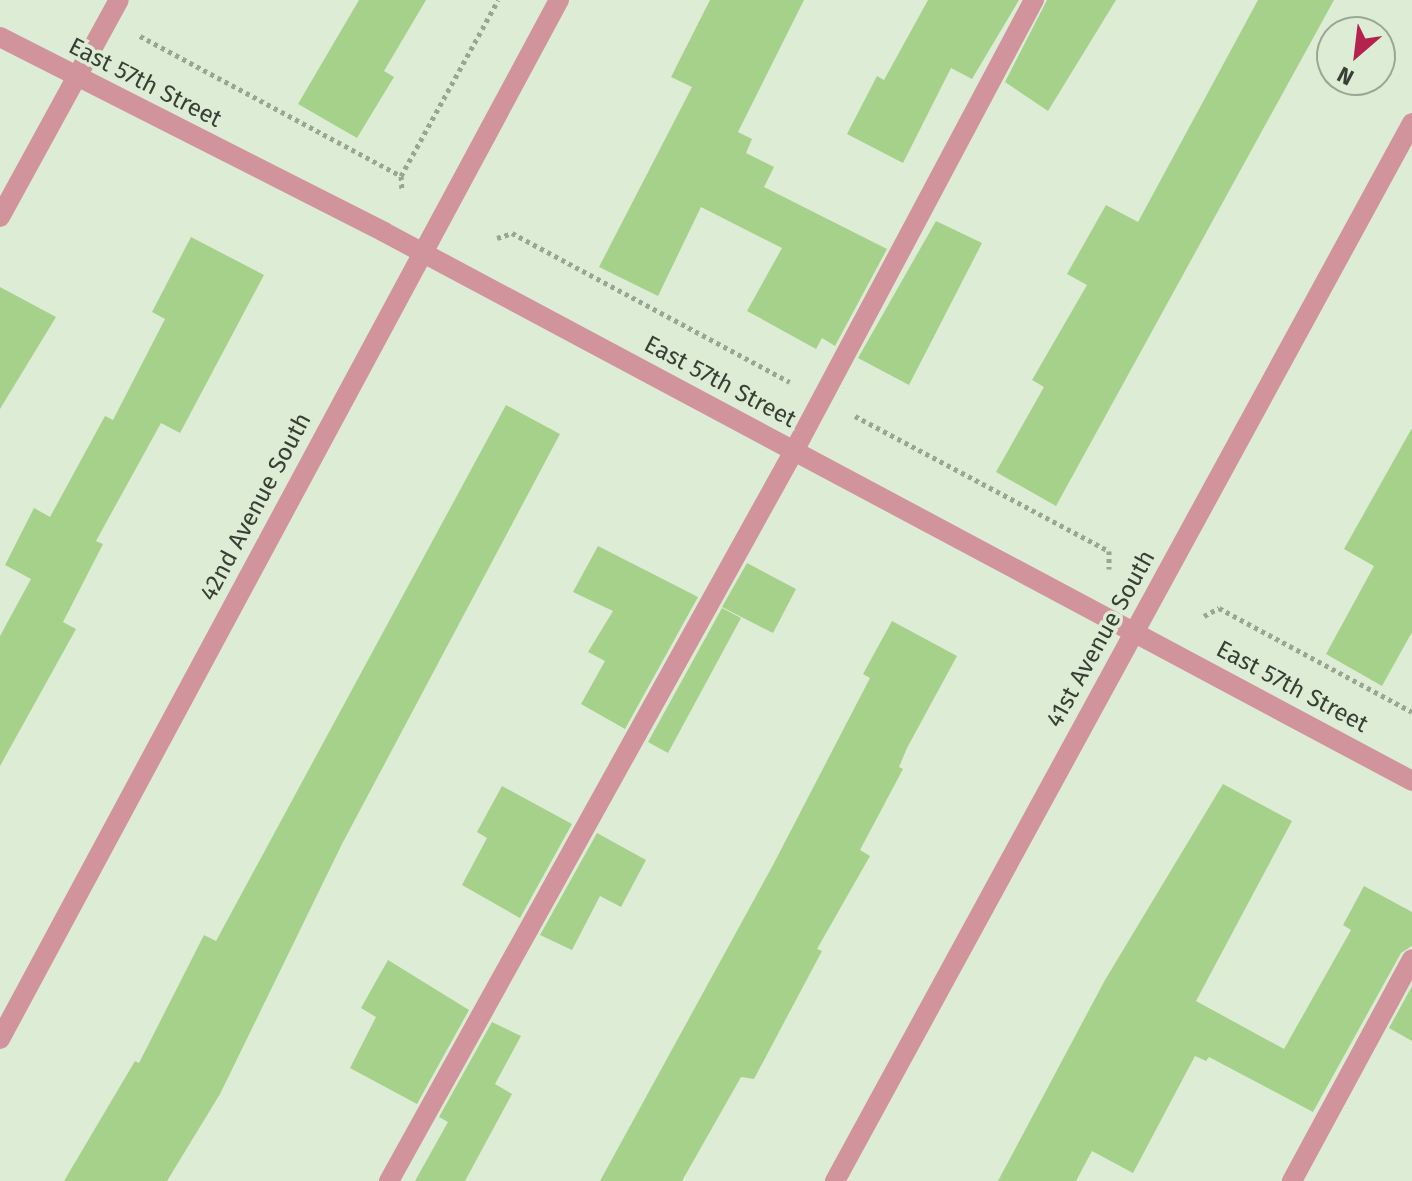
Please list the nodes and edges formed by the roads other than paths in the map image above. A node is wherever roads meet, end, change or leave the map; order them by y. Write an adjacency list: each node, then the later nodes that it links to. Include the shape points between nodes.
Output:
1 (119, 0): 5 (street)
2 (559, 0): 8 (street, 42nd Avenue South)
3 (1034, 0): 9 (street)
4 (0, 37): 5 (street, East 57th Street)
5 (76, 78): 7 (street); 8 (street, East 57th Street)
6 (1412, 123): 10 (street, 41st Avenue South)
7 (0, 217)
8 (422, 254): 9 (street, East 57th Street); 13 (street, 42nd Avenue South)
9 (794, 451): 10 (street, East 57th Street); 14 (street)
10 (1132, 634): 11 (street, East 57th Street); 15 (street, 41st Avenue South)
11 (1412, 781)
12 (1412, 959): 16 (street)
13 (0, 1039)
14 (389, 1181)
15 (835, 1181)
16 (1292, 1181)

